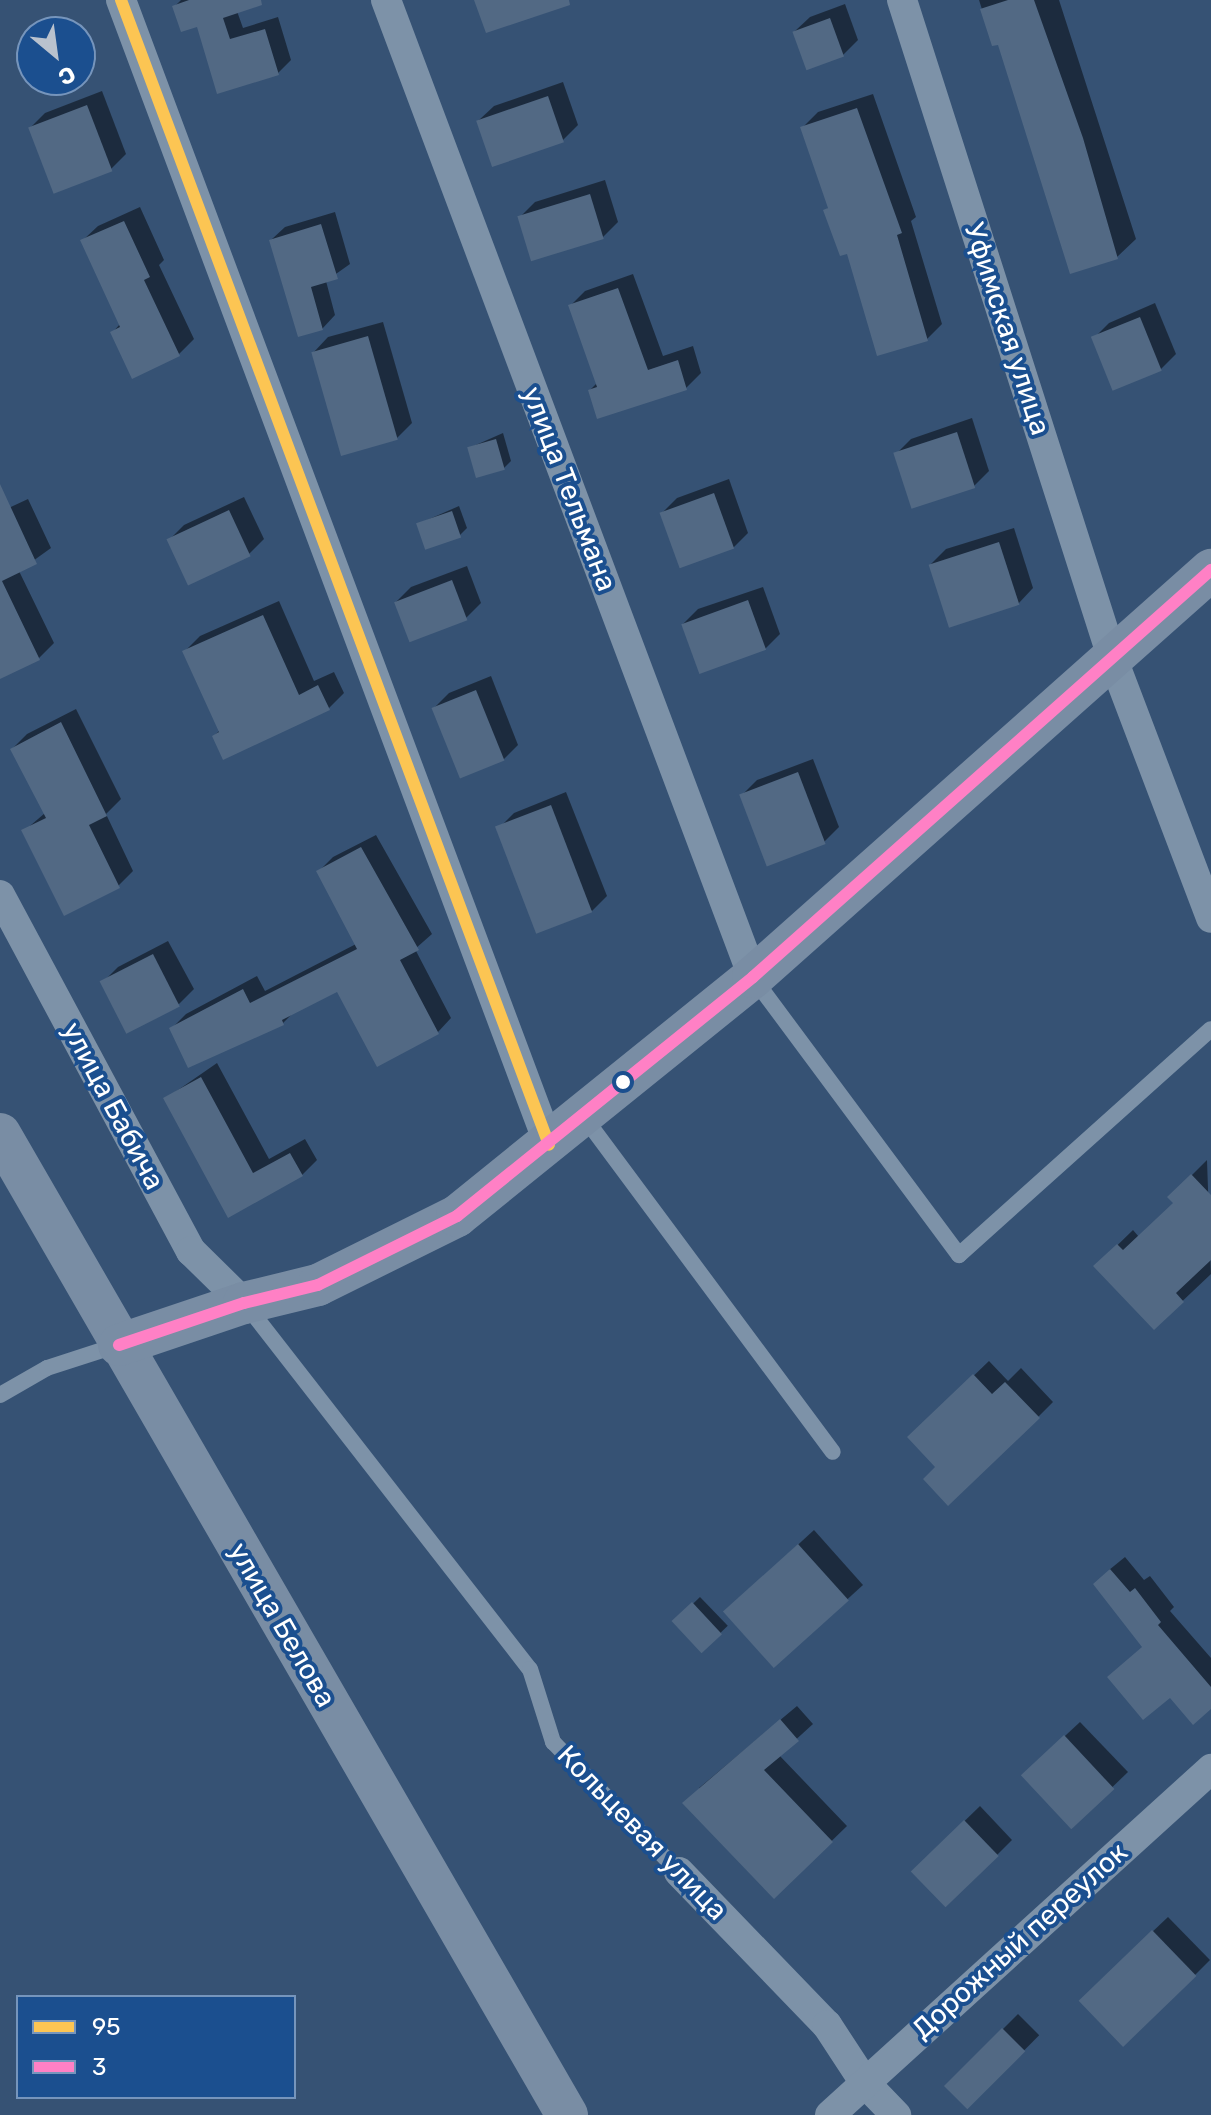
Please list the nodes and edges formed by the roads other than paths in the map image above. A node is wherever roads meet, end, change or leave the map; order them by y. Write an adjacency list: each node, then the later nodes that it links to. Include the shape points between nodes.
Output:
1 (121, 0): 12 (street)
2 (386, 0): 8 (street, улица Тельмана)
3 (902, 0): 5 (street, Уфимская улица)
4 (1211, 570): 5 (main road)
5 (1112, 657): 7 (street, Уфимская улица); 8 (main road)
6 (0, 895): 13 (street, улица Бабича, via 191,1251)
7 (1211, 918)
8 (753, 977): 9 (lane, via 959,1255); 10 (main road)
9 (1211, 1029)
10 (584, 1117): 12 (main road); 16 (lane)
11 (0, 1134): 14 (main road, улица Белова)
12 (549, 1145): 13 (main road, via 457,1216 318,1285)
13 (244, 1303): 14 (main road); 18 (lane, Кольцевая улица, via 530,1669 553,1742)
14 (119, 1345): 15 (lane, via 47,1368); 20 (main road, улица Белова)
15 (0, 1395)
16 (833, 1452)
17 (1211, 1769): 19 (street, Дорожный переулок)
18 (679, 1872): 19 (street, Кольцевая улица, via 827,2025)
19 (865, 2083): 21 (street, Дорожный переулок); 22 (street, Кольцевая улица)
20 (567, 2115)
21 (830, 2115)
22 (896, 2115)

